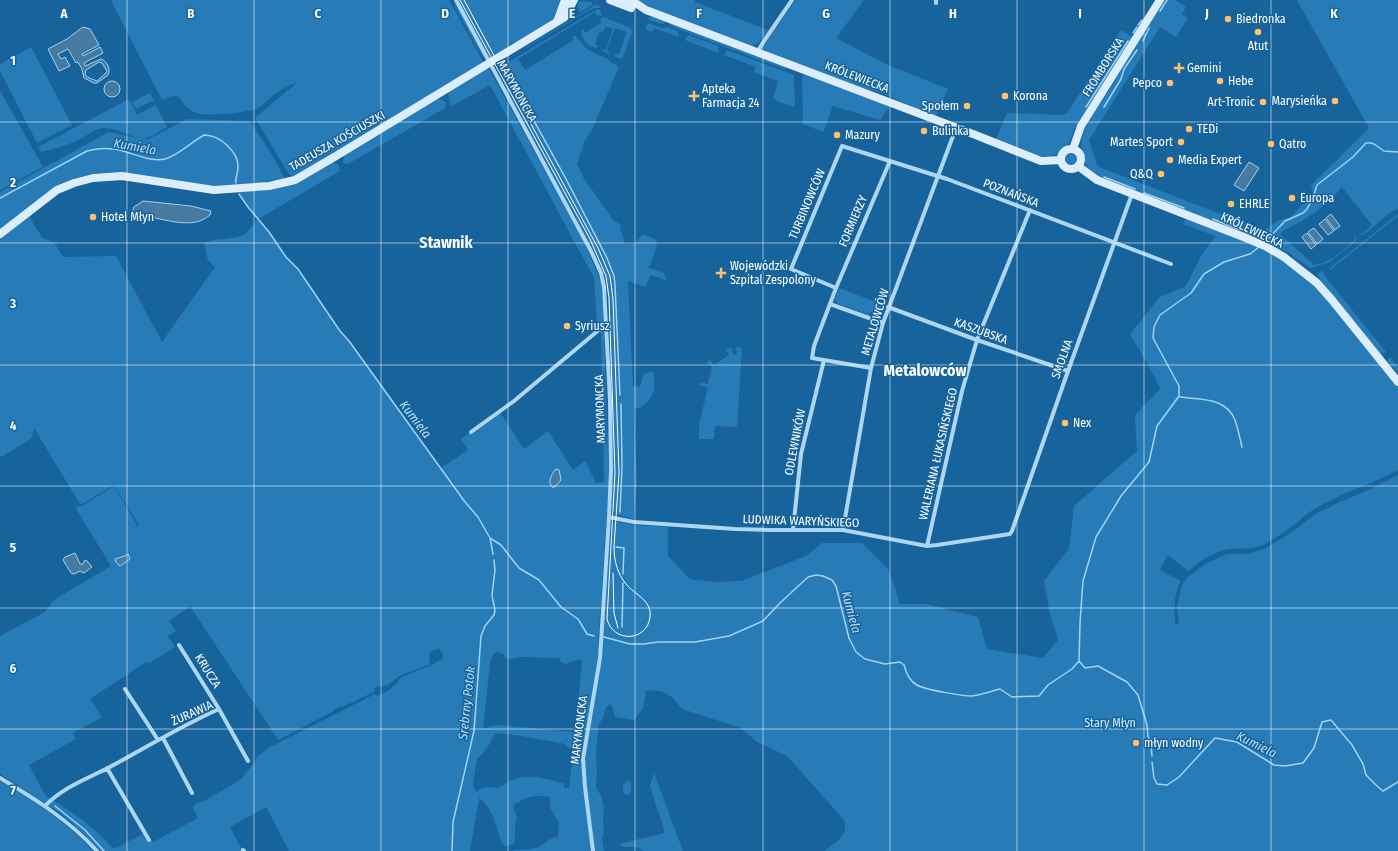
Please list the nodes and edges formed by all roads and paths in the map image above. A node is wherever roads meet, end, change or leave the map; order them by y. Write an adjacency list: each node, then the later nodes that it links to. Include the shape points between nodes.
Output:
1 (456, 0): 11 (street, MARYMONCKA)
2 (565, 0): 9 (main road)
3 (574, 0): 9 (main road, TADEUSZA KOŚCIUSZKI, via 565,17)
4 (610, 0): 8 (main road, KRÓLEWIECKA, via 637,10)
5 (625, 0): 8 (main road, KRÓLEWIECKA)
6 (792, 0): 10 (street)
7 (1160, 0): 14 (main road, FROMBORSKA, via 1081,126)
8 (646, 10): 10 (main road, KRÓLEWIECKA)
9 (557, 22): 11 (main road, TADEUSZA KOŚCIUSZKI)
10 (757, 52): 12 (main road, KRÓLEWIECKA)
11 (490, 63): 21 (main road, TADEUSZA KOŚCIUSZKI, via 303,176 276,185 214,190 122,176 93,178 58,190); 28 (street, MARYMONCKA, via 598,265 604,287)
12 (956, 128): 15 (main road, KRÓLEWIECKA, via 1041,161); 18 (street, METALOWCÓW)
13 (842, 146): 16 (street, POZNAŃSKA); 24 (street, TURBINOWCÓW, via 791,269)
14 (1072, 149): 15 (main road, via 1064,152); 17 (main road, via 1080,156)
15 (1061, 160): 17 (main road, via 1067,169)
16 (890, 162): 18 (street, POZNAŃSKA); 24 (street, FORMIERZY)
17 (1078, 166): 19 (main road, KRÓLEWIECKA, via 1097,180)
18 (938, 176): 20 (street, POZNAŃSKA); 26 (street, METALOWCÓW)
19 (1132, 194): 22 (street, SMOLNA); 33 (main road, KRÓLEWIECKA, via 1262,245 1295,265 1322,288)
20 (1030, 210): 22 (street, POZNAŃSKA); 29 (street, WALERIANA ŁUKASIŃSKIEGO)
21 (0, 234)
22 (1114, 242): 23 (street, POZNAŃSKA); 32 (street, SMOLNA)
23 (1171, 264)
24 (836, 288): 25 (street)
25 (830, 304): 27 (street); 30 (street, via 812,358)
26 (888, 307): 27 (street, METALOWCÓW); 29 (street, KASZUBSKA)
27 (883, 323): 31 (street, METALOWCÓW)
28 (607, 327): 34 (street, via 600,328 514,401); 35 (street, MARYMONCKA, via 611,450)
29 (977, 340): 32 (street, KASZUBSKA); 39 (street, WALERIANA ŁUKASIŃSKIEGO, via 962,391)
30 (824, 360): 31 (street); 36 (street, ODLEWNIKÓW, via 801,454)
31 (871, 368): 37 (street, METALOWCÓW)
32 (1068, 371): 38 (street, SMOLNA)
33 (1398, 382)
34 (471, 432)
35 (609, 517): 36 (street, LUDWIKA WARYŃSKIEGO, via 634,522); 52 (street, MARYMONCKA, via 600,658 583,759)
36 (793, 530): 37 (street, LUDWIKA WARYŃSKIEGO)
37 (843, 530): 39 (street, LUDWIKA WARYŃSKIEGO)
38 (1012, 531): 39 (street, LUDWIKA WARYŃSKIEGO, via 1008,535)
39 (927, 546)
40 (179, 645): 42 (street, KRUCZA)
41 (125, 689): 44 (street)
42 (219, 709): 43 (street, ŻURAWIA); 45 (street, ŻURAWIA)
43 (163, 738): 44 (street, ŻURAWIA); 48 (street, ŻURAWIA)
44 (158, 740): 46 (street, ŻURAWIA)
45 (248, 761)
46 (106, 768): 49 (street, ŻURAWIA, via 51,799); 50 (street)
47 (0, 778): 49 (street)
48 (192, 793)
49 (45, 806): 51 (street, via 70,824)
50 (149, 840)
51 (97, 851)
52 (593, 851)

